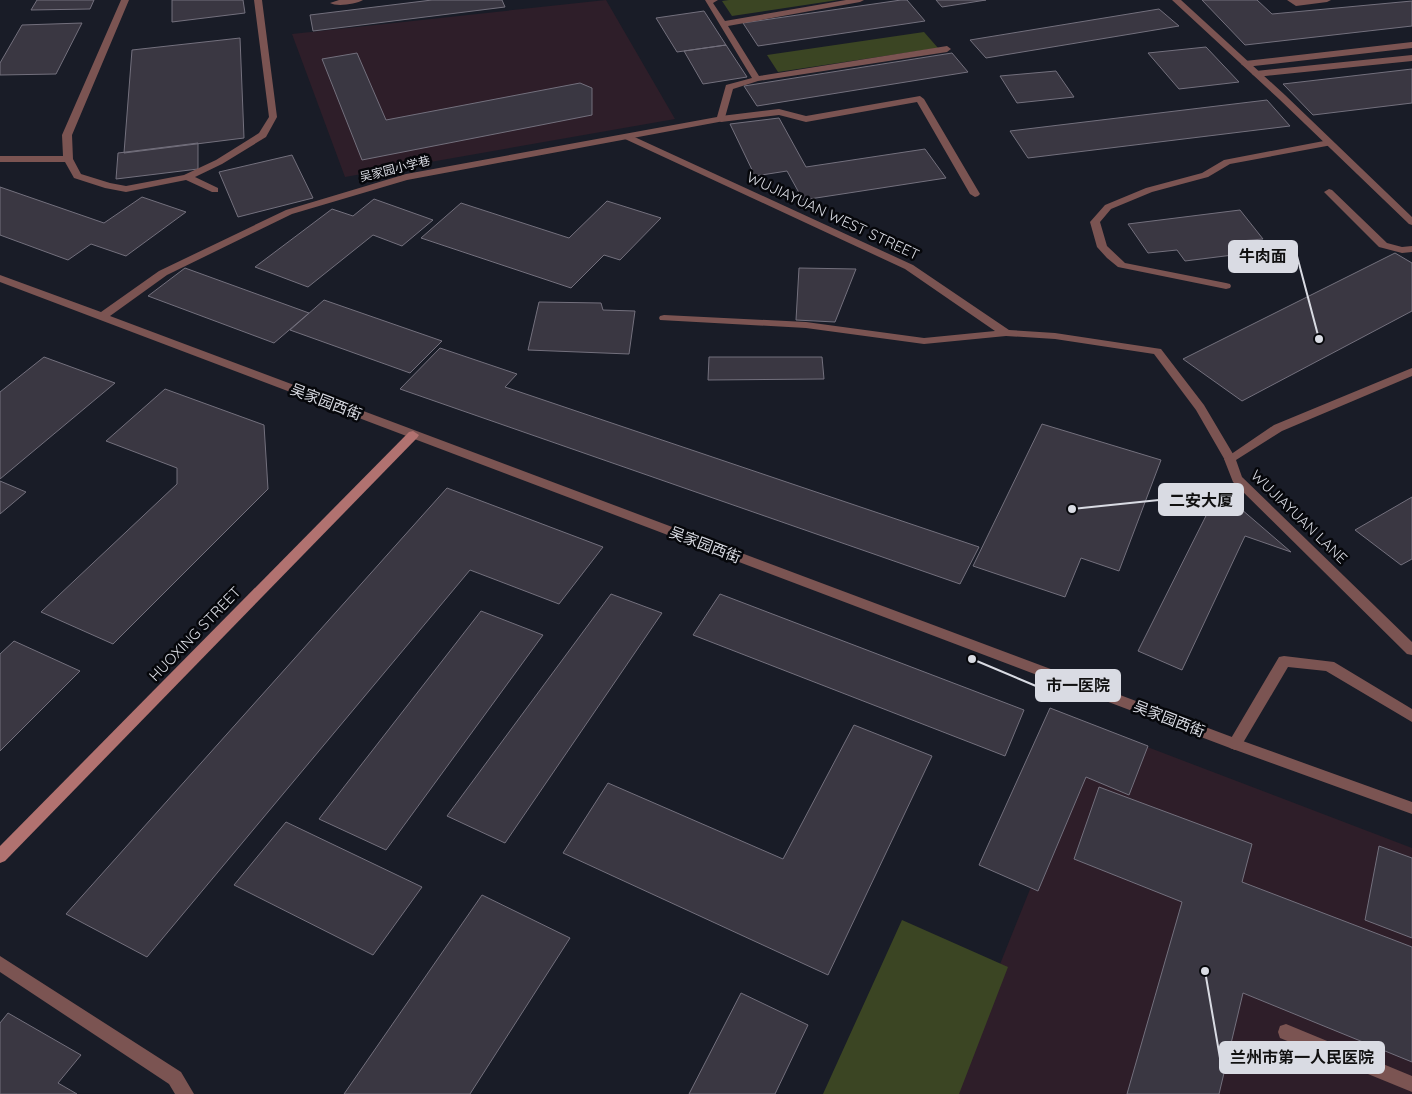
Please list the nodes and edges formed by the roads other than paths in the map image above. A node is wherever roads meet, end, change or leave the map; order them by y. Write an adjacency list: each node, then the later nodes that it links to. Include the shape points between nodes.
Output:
1 (125, 0): 21 (street, via 67,135)
2 (258, 0): 22 (street, via 273,116 264,135)
3 (360, 0): 9 (street)
4 (714, 0): 10 (street, via 708,1)
5 (860, 0): 10 (street)
6 (1176, 0): 14 (street)
7 (1291, 0): 8 (street, via 1296,4)
8 (1328, 0)
9 (334, 3)
10 (722, 24): 16 (street)
11 (1412, 45): 14 (street)
12 (947, 49): 16 (street)
13 (1412, 58): 15 (street)
14 (1245, 64): 15 (street)
15 (1256, 74): 19 (street)
16 (757, 79): 17 (street, via 729,87)
17 (721, 119): 18 (street, 吴家园小学巷); 25 (street, 吴家园小学巷, via 779,112 806,119 920,99)
18 (628, 137): 30 (street, 吴家园小学巷, via 406,177 288,212 163,273); 32 (street, WUJIAYUAN WEST STREET, via 909,267)
19 (1329, 143): 26 (street); 29 (street, via 1227,162 1205,175 1149,190 1108,207 1095,222 1097,241 1122,265)
20 (0, 158): 21 (street)
21 (68, 159): 22 (street, via 77,176 108,186 126,188)
22 (187, 177): 23 (street)
23 (214, 190)
24 (1328, 192): 27 (street, via 1383,245)
25 (976, 194)
26 (1412, 222)
27 (1412, 249)
28 (0, 278): 30 (street, 吴家园西街)
29 (1226, 286)
30 (102, 317): 34 (street, 吴家园西街)
31 (664, 318): 32 (street, via 806,325 924,341)
32 (1006, 333): 35 (street, via 1054,336 1157,351 1200,408)
33 (1412, 372): 35 (street, WUJIAYUAN LANE, via 1278,428)
34 (413, 435): 38 (street, 吴家园西街); 40 (street, HUOXING STREET)
35 (1230, 459): 36 (street, WUJIAYUAN LANE, via 1237,479)
36 (1412, 650)
37 (1412, 716): 38 (street, via 1329,666 1284,661)
38 (1235, 744): 39 (street, 吴家园西街)
39 (1412, 808)
40 (0, 856)
41 (0, 963): 44 (street, via 175,1078)
42 (1286, 1032): 43 (street)
43 (1412, 1084)
44 (184, 1094)

